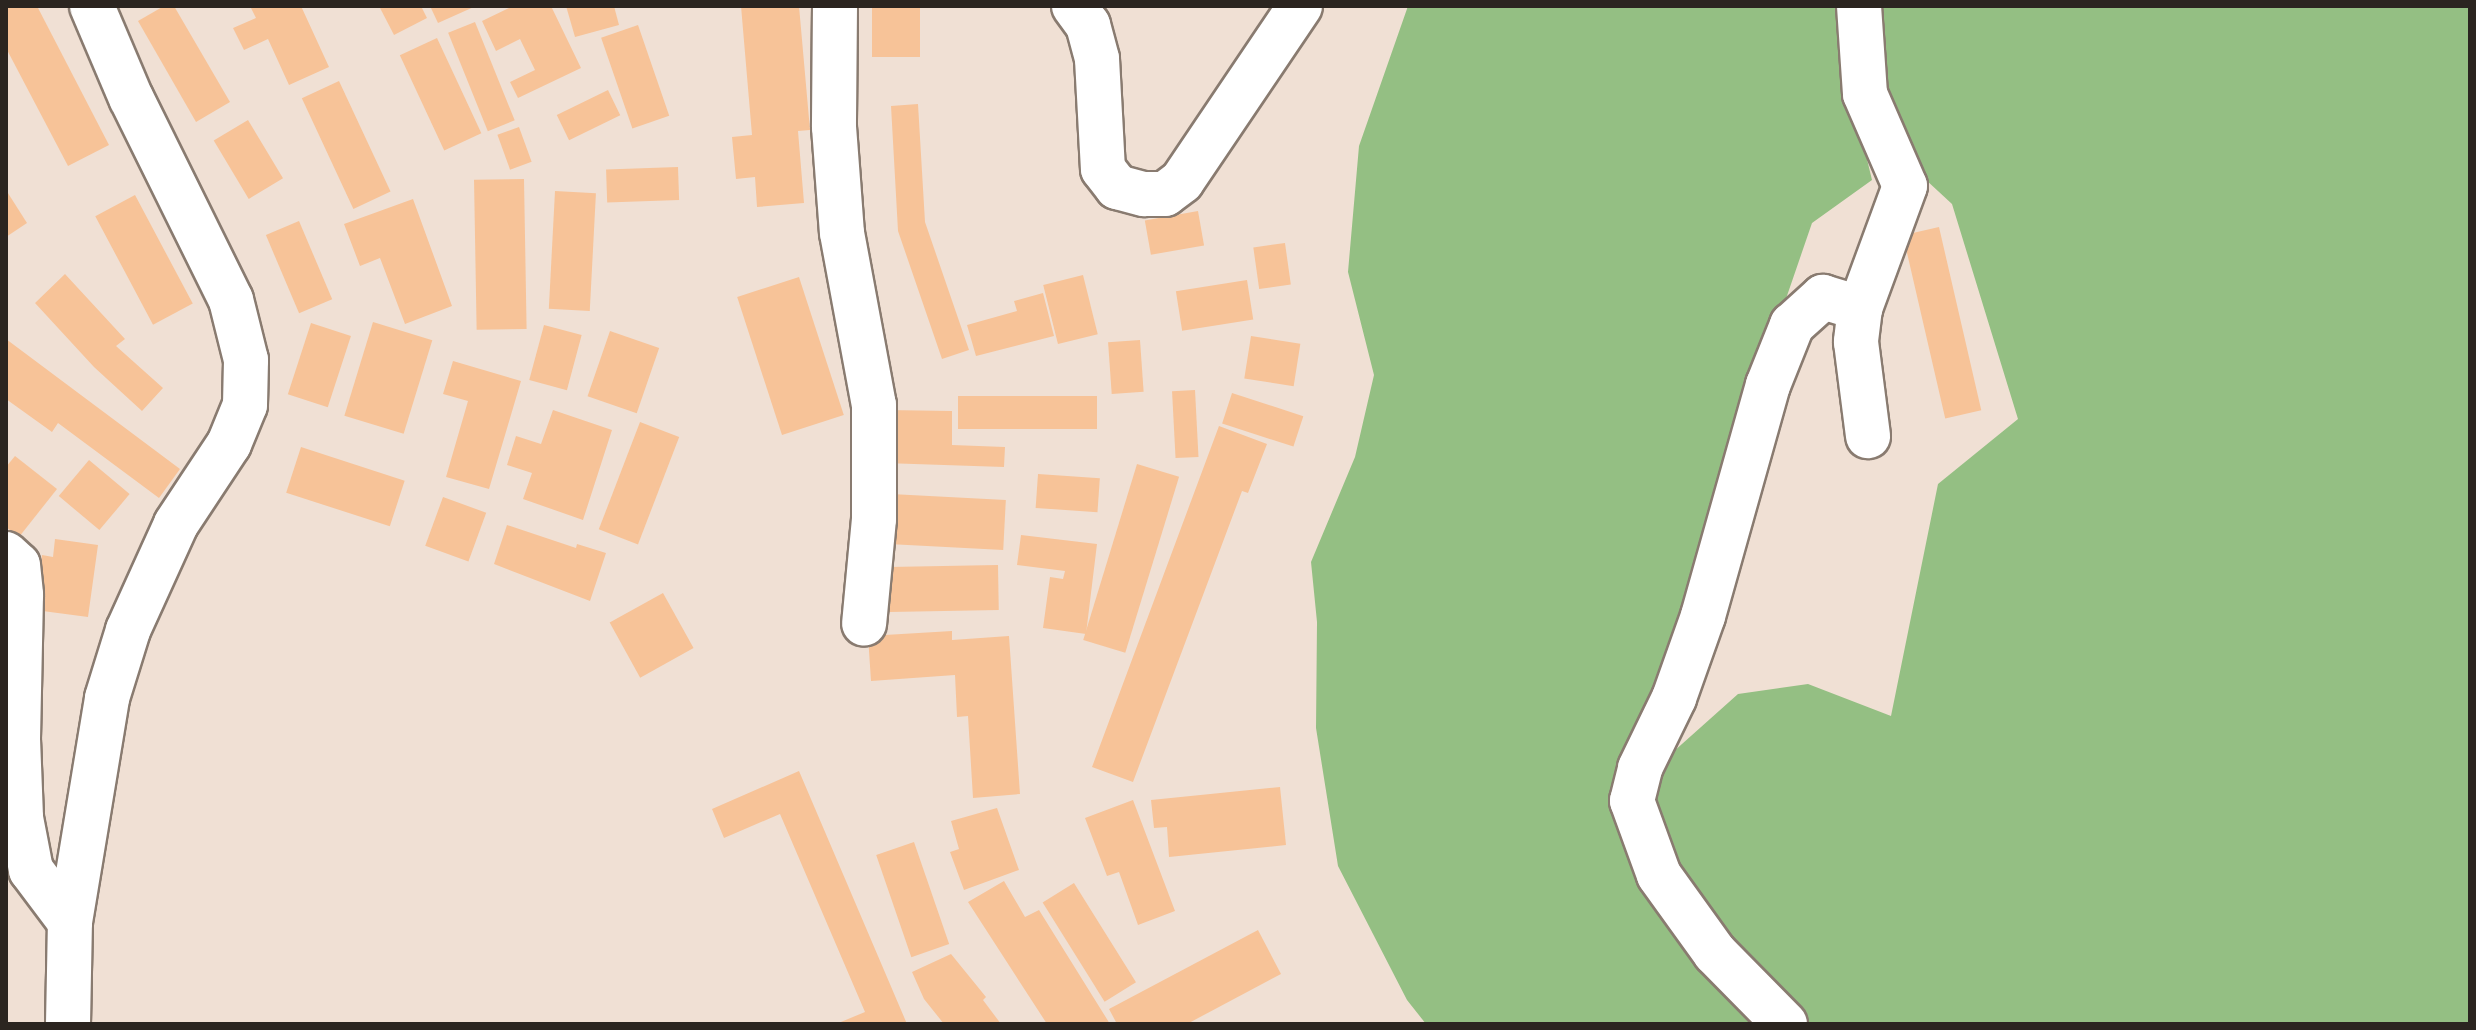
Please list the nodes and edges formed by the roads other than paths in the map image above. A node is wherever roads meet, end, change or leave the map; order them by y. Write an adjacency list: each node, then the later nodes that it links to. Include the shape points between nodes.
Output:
1 (92, 6): 10 (street, via 131,98 231,300 246,360 245,405 229,444 176,524 128,630 111,684)
2 (835, 6): 9 (street, via 834,127 842,233 874,405 874,519)
3 (1074, 6): 4 (street, via 1088,25 1097,59 1103,169 1117,187 1144,194 1165,194 1182,181)
4 (1300, 6)
5 (1859, 6): 6 (street, via 1865,94 1905,186)
6 (1860, 308): 7 (street, via 1856,342); 12 (street, via 1823,297 1792,325 1768,385 1703,616 1674,698 1640,768 1632,801 1659,875 1715,953)
7 (1868, 436)
8 (6, 554): 10 (street, via 18,565 21,595 21,818 31,870)
9 (864, 624)
10 (70, 922): 11 (street)
11 (68, 1024)
12 (1785, 1024)

